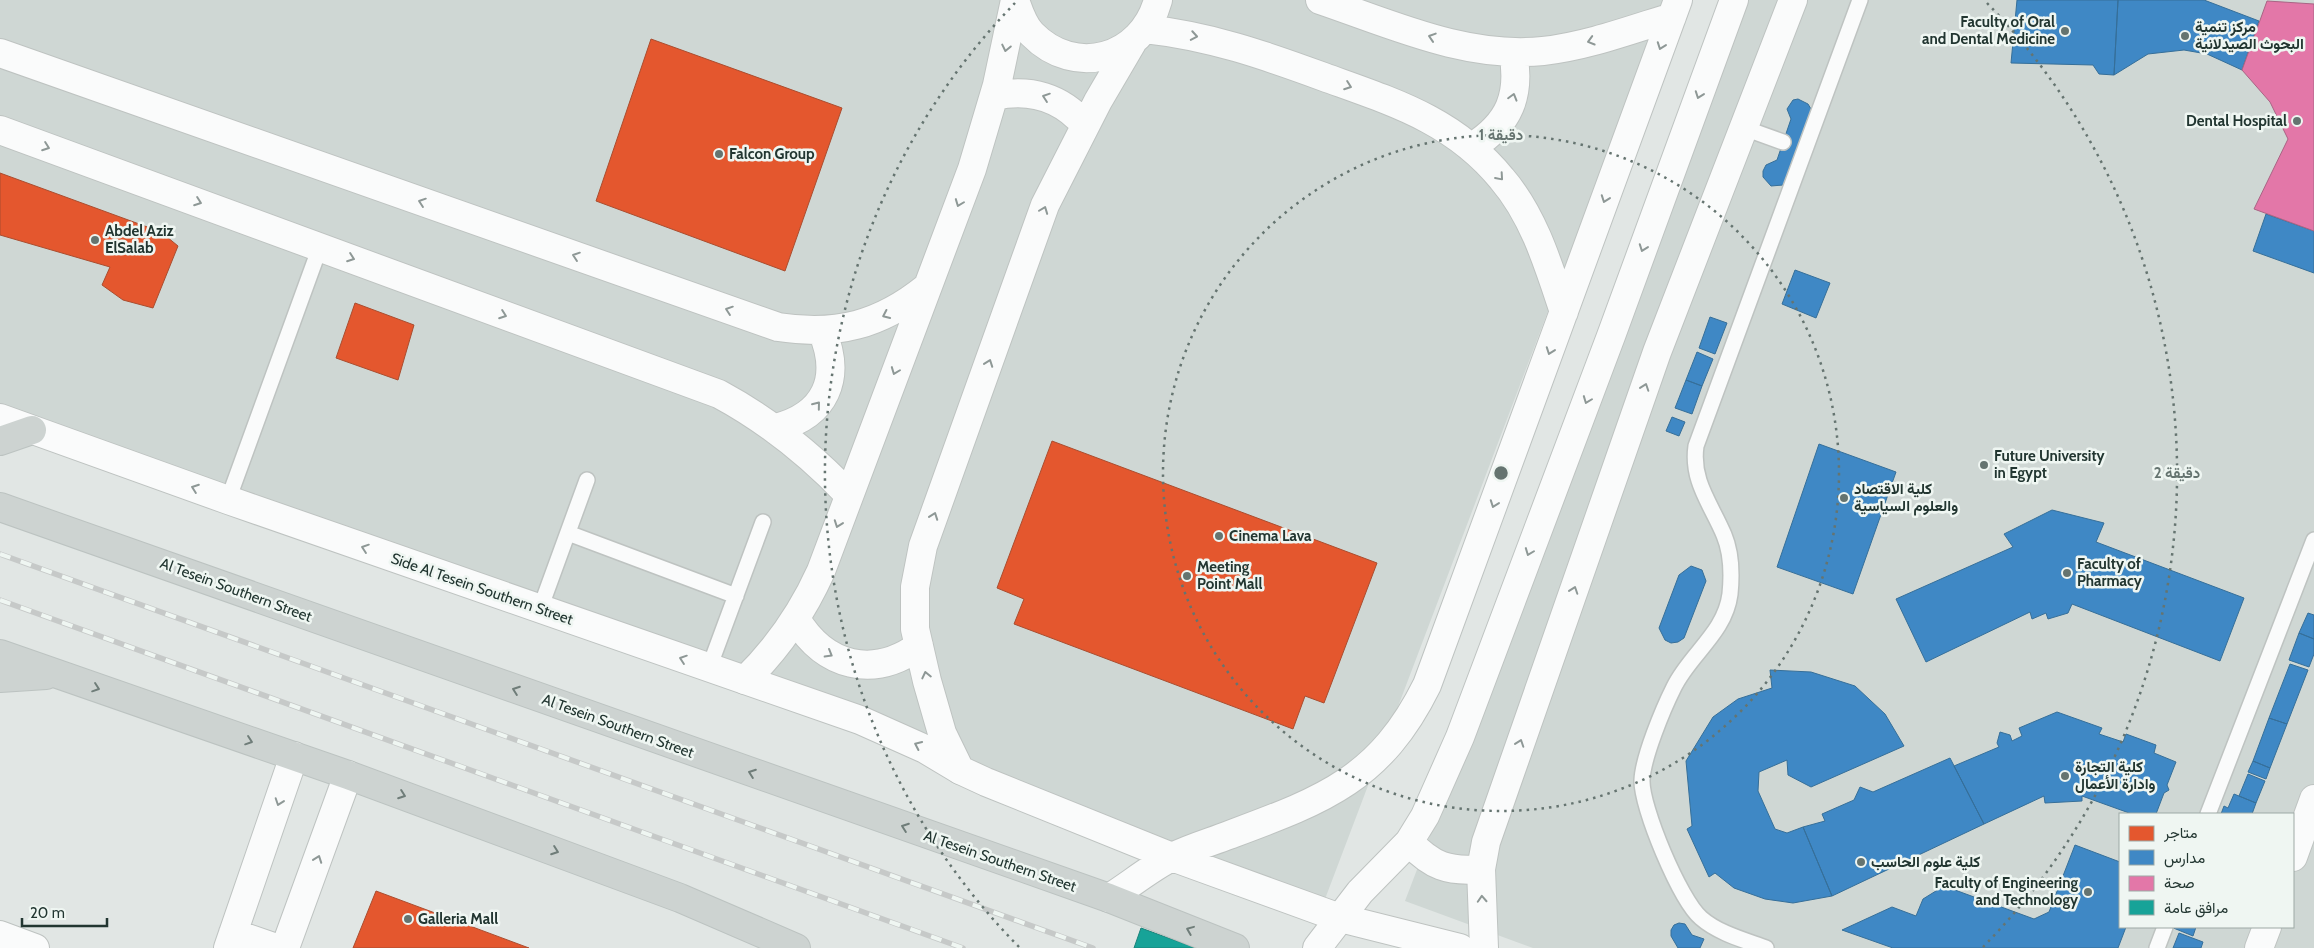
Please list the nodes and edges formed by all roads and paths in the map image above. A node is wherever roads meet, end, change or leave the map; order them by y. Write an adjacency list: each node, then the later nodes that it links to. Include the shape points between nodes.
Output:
1 (1015, 0): 8 (street, via 1031,33 1061,54 1098,58 1116,52); 11 (street, one-way to 11)
2 (1158, 0): 8 (street, via 1154,13)
3 (1320, 0): 9 (street, one-way to 3, via 1463,46)
4 (1734, 0): 47 (street, one-way to 47, via 1460,736 1425,816)
5 (1793, 0): 13 (street)
6 (1860, 0): 16 (lane)
7 (1675, 8): 9 (street, one-way to 9, via 1573,46); 19 (street, one-way to 19)
8 (1139, 36): 12 (street); 15 (street, one-way to 15, via 1201,37 1264,55 1413,110)
9 (1513, 52): 15 (street, one-way to 9, via 1488,137 1510,107 1515,89)
10 (0, 53): 20 (street, one-way to 10, via 763,323)
11 (994, 96): 12 (street, one-way to 11, via 1076,114 1051,98 1023,92); 18 (street, one-way to 18, via 972,169)
12 (1086, 125): 36 (street, one-way to 12, via 915,629 915,587 923,546 1046,206)
13 (1744, 128): 16 (lane); 50 (street, one-way to 13, via 1486,842 1657,352)
14 (0, 130): 17 (street, one-way to 17)
15 (1472, 147): 19 (street, one-way to 19, via 1503,180 1527,217)
16 (1795, 147): 57 (lane, via 1696,446 1696,478 1730,553 1732,571 1727,608 1712,637 1674,686 1644,764 1642,781 1649,813 1681,892 1701,918)
17 (320, 247): 22 (street, one-way to 22, via 719,394); 27 (lane)
18 (926, 288): 20 (street, one-way to 20, via 874,320); 26 (street, one-way to 26)
19 (1564, 312): 49 (street, one-way to 49, via 1427,685 1412,716 1362,772 1331,793 1298,810)
20 (822, 331): 22 (street, one-way to 20, via 805,417 825,393 832,362)
21 (0, 418): 23 (street, Side Al Tesein Southern Street)
22 (776, 428): 26 (street)
23 (32, 430): 24 (main road); 27 (street, Side Al Tesein Southern Street, one-way to 23)
24 (0, 441)
25 (587, 480): 30 (lane)
26 (849, 495): 35 (street, one-way to 35, via 821,571)
27 (228, 500): 34 (street, Side Al Tesein Southern Street, one-way to 27)
28 (0, 507): 51 (main road, Al Tesein Southern Street, one-way to 28)
29 (763, 522): 33 (lane)
30 (568, 533): 33 (lane); 34 (lane)
31 (2314, 540): 32 (lane)
32 (2307, 575): 46 (lane)
33 (736, 596): 38 (lane)
34 (540, 610): 38 (street, Side Al Tesein Southern Street, one-way to 34)
35 (796, 619): 36 (street, one-way to 36, via 816,645 844,661 859,665 891,662); 41 (street)
36 (919, 646): 43 (street, one-way to 36, via 942,733)
37 (0, 654): 39 (main road)
38 (709, 668): 41 (street, Side Al Tesein Southern Street)
39 (56, 674): 40 (main road); 42 (main road, one-way to 42)
40 (0, 678)
41 (745, 680): 43 (street, Side Al Tesein Southern Street, one-way to 41, via 925,749 860,720)
42 (294, 756): 44 (main road); 56 (street, one-way to 56)
43 (960, 770): 49 (street, Side Al Tesein Southern Street)
44 (348, 775): 60 (street, one-way to 44); 61 (main road, one-way to 61, via 680,898)
45 (2314, 799): 48 (street)
46 (2208, 813)
47 (1409, 842): 50 (street, via 1422,856 1441,867 1461,871); 52 (street, via 1360,892)
48 (2294, 854)
49 (1172, 857): 51 (street); 52 (street, Side Al Tesein Southern Street)
50 (1481, 869): 65 (street, one-way to 50)
51 (1109, 898): 62 (main road, Al Tesein Southern Street, one-way to 51)
52 (1340, 918): 63 (street); 64 (street, Side Al Tesein Southern Street)
53 (2165, 928): 67 (lane)
54 (2267, 928): 68 (street)
55 (0, 935): 58 (street)
56 (231, 941): 59 (street)
57 (1727, 941): 66 (lane)
58 (35, 948)
59 (276, 948)
60 (285, 948)
61 (796, 948)
62 (1235, 948)
63 (1317, 948)
64 (1460, 948)
65 (1484, 948)
66 (1766, 948)
67 (2157, 948)
68 (2259, 948)

